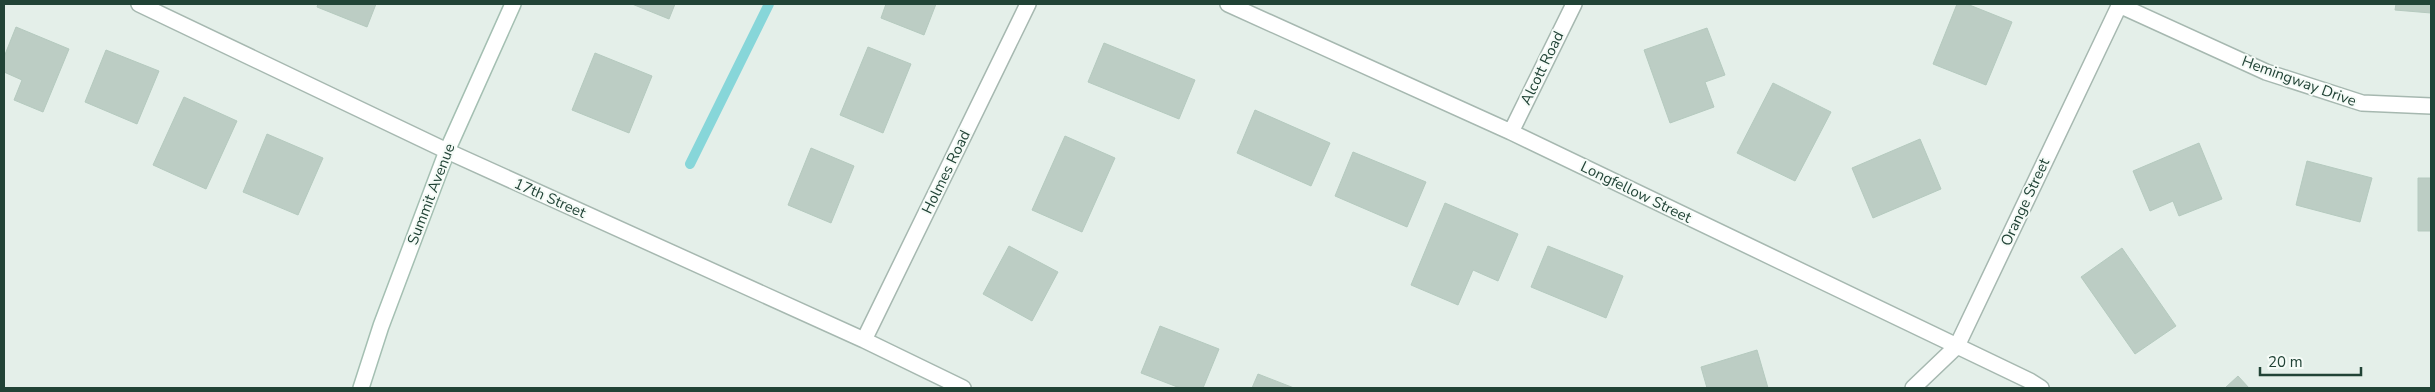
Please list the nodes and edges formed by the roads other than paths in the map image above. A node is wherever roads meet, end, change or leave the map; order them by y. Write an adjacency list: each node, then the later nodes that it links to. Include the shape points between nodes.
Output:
1 (139, 4): 9 (street, 17th Street)
2 (512, 4): 9 (street, Summit Avenue)
3 (1028, 4): 10 (street, Holmes Road)
4 (1228, 4): 8 (street, Longfellow Street)
5 (1574, 4): 8 (street, Alcott Road)
6 (2119, 4): 7 (street, Hemingway Drive, via 2266,72 2362,103); 11 (street, Orange Street)
7 (2431, 106)
8 (1511, 132): 11 (street, Longfellow Street)
9 (447, 151): 10 (street, 17th Street); 12 (street, Summit Avenue)
10 (864, 340): 13 (street, 17th Street)
11 (1958, 346): 14 (street, Orange Street); 15 (street, Longfellow Street)
12 (361, 388)
13 (963, 388)
14 (1913, 388)
15 (2041, 388)

